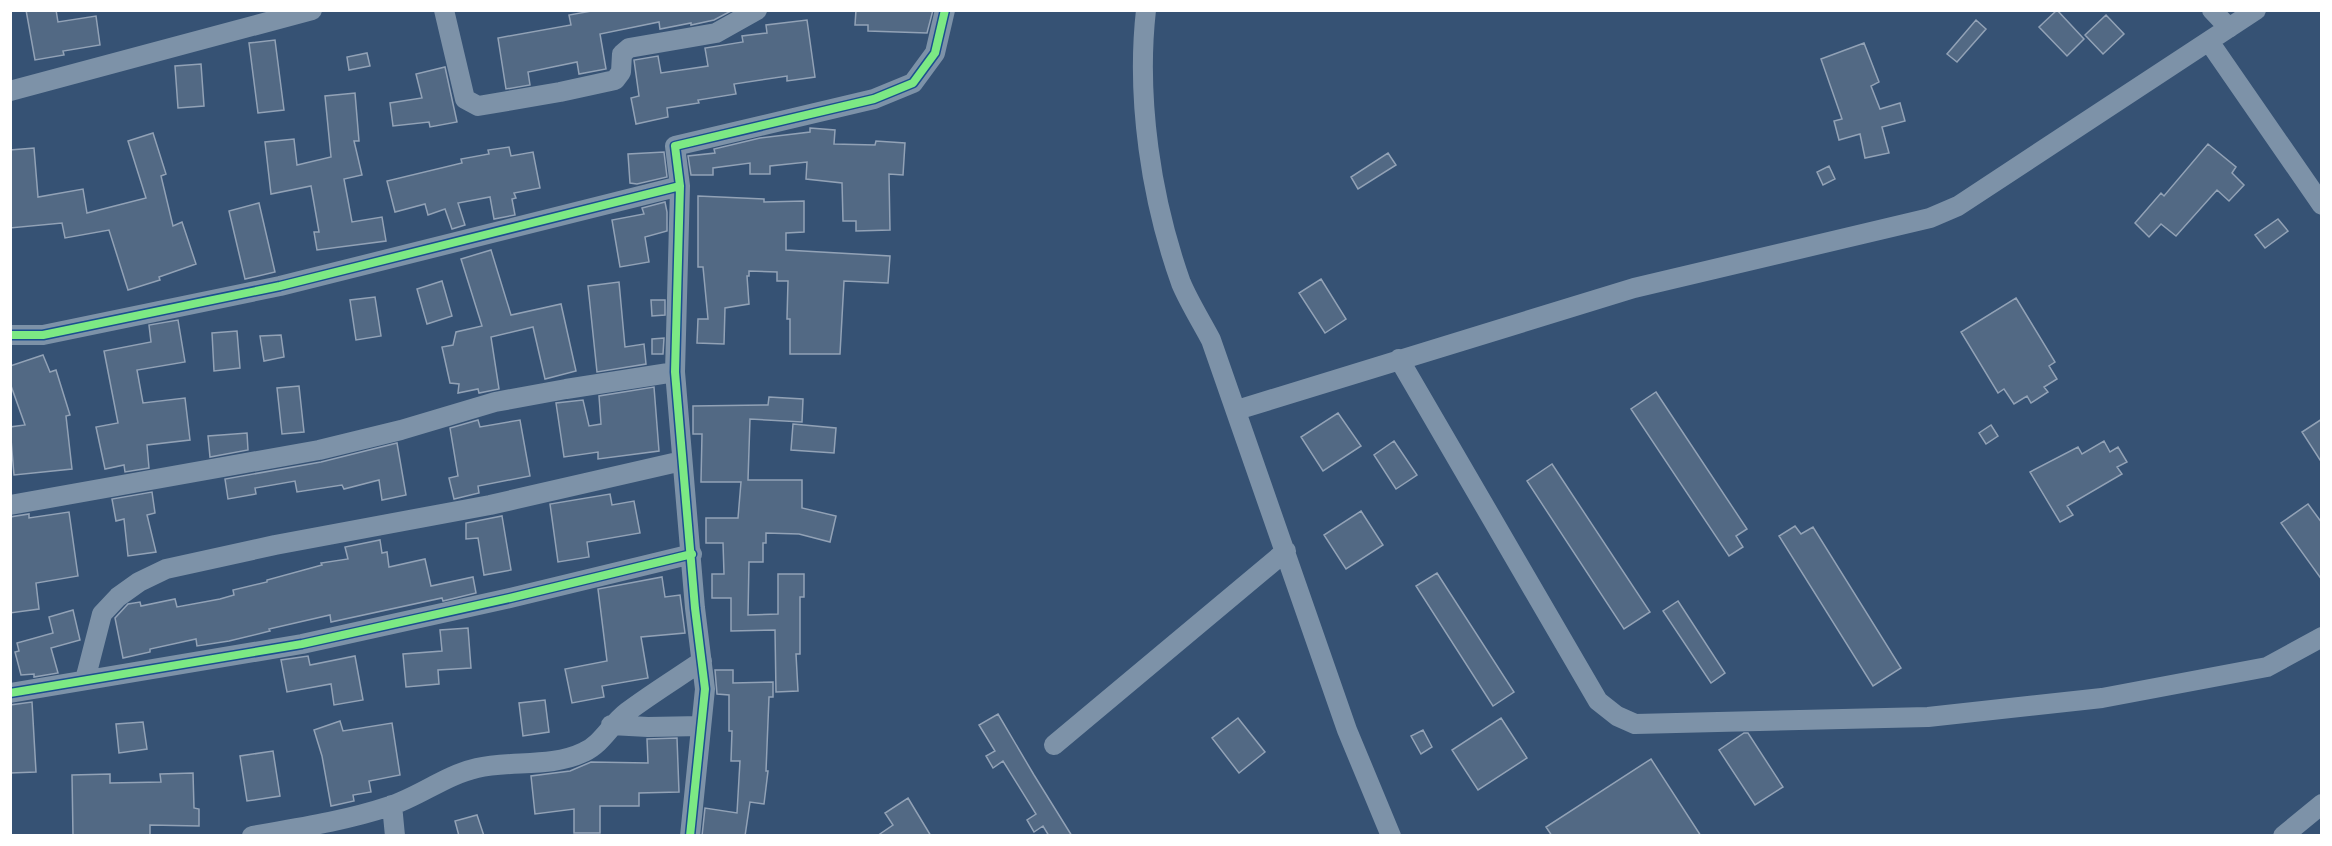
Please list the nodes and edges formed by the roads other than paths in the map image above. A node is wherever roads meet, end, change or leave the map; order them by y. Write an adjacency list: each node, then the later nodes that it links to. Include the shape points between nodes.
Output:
1 (312, 10): 10 (street)
2 (444, 10): 3 (street, via 465,99 478,106 615,80 621,72 622,54 629,48 716,33)
3 (757, 10)
4 (945, 10): 11 (street, via 935,54 913,83 874,99 675,146)
5 (1146, 10): 16 (street, via 1143,99 1147,142 1169,243 1182,285 1211,340)
6 (2212, 10): 8 (street)
7 (2256, 10): 8 (street)
8 (2229, 28): 9 (street)
9 (2210, 43): 12 (street); 14 (street, via 1958,207 1930,218 1634,288)
10 (10, 91)
11 (680, 186): 13 (street, via 280,286 43,335); 15 (street)
12 (2322, 206)
13 (10, 335)
14 (1399, 359): 16 (street); 21 (street, via 1598,700 1617,716 1635,724 1928,717 2102,698 2267,667)
15 (675, 372): 17 (street); 18 (street, via 495,402 319,450)
16 (1237, 410): 19 (street)
17 (682, 461): 20 (street); 23 (street, via 490,505 166,569 139,582 102,614)
18 (10, 505)
19 (1286, 551): 27 (street); 33 (street, via 1347,730)
20 (692, 554): 22 (street); 23 (street, via 302,644)
21 (2322, 637)
22 (702, 661): 25 (street); 26 (street, via 705,689)
23 (85, 680): 24 (street)
24 (10, 693)
25 (611, 725): 26 (street); 29 (street, via 592,748 582,753 555,761 475,768)
26 (701, 726): 32 (street)
27 (1054, 745)
28 (2322, 804): 34 (street)
29 (392, 806): 30 (street); 31 (street)
30 (252, 836)
31 (395, 836)
32 (690, 836)
33 (1391, 836)
34 (2283, 836)

